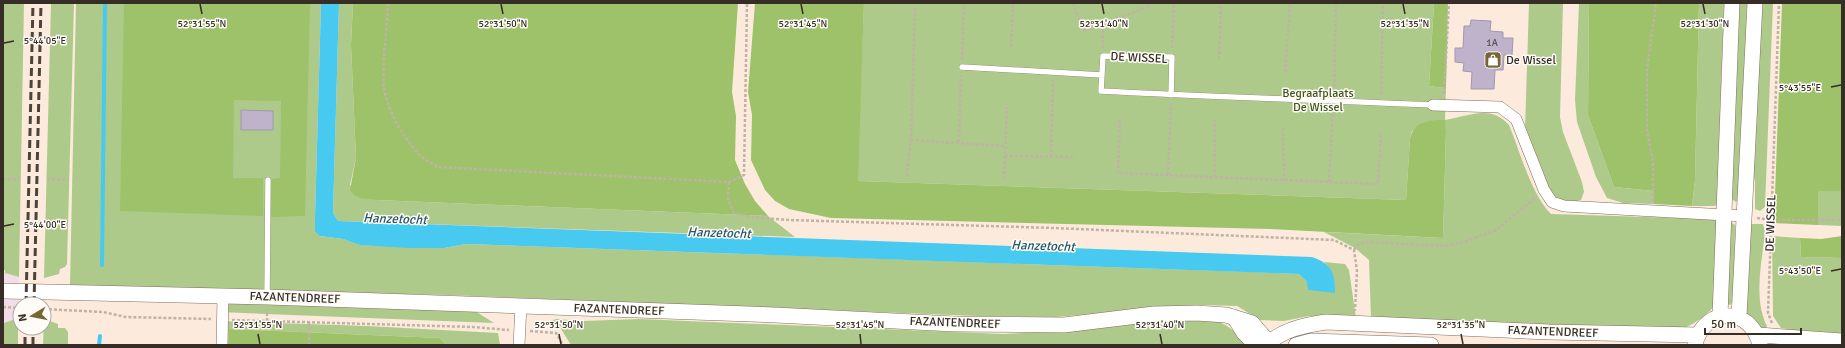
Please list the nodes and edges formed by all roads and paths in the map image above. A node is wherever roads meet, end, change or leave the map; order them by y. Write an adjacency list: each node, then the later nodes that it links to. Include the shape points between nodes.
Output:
1 (388, 3): 48 (path, via 384,87 387,102 392,114 419,154 437,167)
2 (747, 3): 48 (path, via 744,175)
3 (1013, 3): 17 (path)
4 (1072, 3): 16 (path, via 1083,31)
5 (1148, 3): 16 (path, via 1149,6)
6 (1174, 3): 19 (path)
7 (1221, 3): 20 (path)
8 (1290, 3): 23 (path)
9 (1383, 3): 26 (path)
10 (1449, 3): 27 (path)
11 (1656, 3): 50 (path, via 1647,70 1647,131 1654,175)
12 (1732, 3): 51 (street)
13 (1755, 3): 52 (street)
14 (1780, 3): 53 (path, DE WISSEL)
15 (915, 6): 33 (path)
16 (1103, 24): 18 (path)
17 (1011, 47)
18 (1103, 56): 19 (lane, DE WISSEL); 24 (lane, DE WISSEL)
19 (1172, 57): 25 (lane, DE WISSEL)
20 (1219, 59)
21 (962, 67): 22 (lane)
22 (1054, 72): 24 (lane); 36 (path)
23 (1285, 72)
24 (1102, 75): 25 (lane, DE WISSEL, via 1101,91)
25 (1171, 95): 26 (lane, DE WISSEL); 38 (path)
26 (1381, 103): 27 (lane, DE WISSEL)
27 (1438, 106): 49 (street, DE WISSEL, via 1500,108 1516,119)
28 (1007, 107): 34 (path)
29 (1120, 120): 38 (path, via 1118,172)
30 (1215, 121): 40 (path)
31 (1283, 128): 47 (path)
32 (1381, 132): 47 (path, via 1378,184)
33 (910, 140): 34 (path); 39 (path)
34 (1005, 146): 35 (path)
35 (1005, 156): 36 (path); 44 (path)
36 (1051, 157): 37 (path)
37 (1075, 157)
38 (1168, 175): 40 (path)
39 (908, 176)
40 (1215, 177): 47 (path)
41 (3, 179): 42 (path)
42 (20, 179)
43 (47, 179): 45 (path)
44 (1004, 179)
45 (69, 180)
46 (268, 180): 58 (lane)
47 (1284, 180)
48 (729, 182): 55 (path, via 728,200 734,213 750,217 1334,240)
49 (1544, 190): 50 (street, DE WISSEL, via 1552,202 1564,206); 55 (path, via 1496,230 1461,243 1444,246 1365,242 1356,245)
50 (1652, 211): 51 (street, DE WISSEL)
51 (1725, 215): 52 (street, DE WISSEL); 61 (street)
52 (1744, 216): 53 (path); 62 (street)
53 (1771, 220): 54 (path); 67 (path, DE WISSEL, via 1768,313)
54 (1842, 220)
55 (1354, 250): 65 (path, via 1357,271)
56 (3, 291): 57 (street, FAZANTENDREEF)
57 (223, 296): 58 (street, FAZANTENDREEF); 63 (street)
58 (267, 297): 59 (street, FAZANTENDREEF)
59 (521, 306): 66 (street); 71 (street, FAZANTENDREEF, via 954,324 1064,324 1154,314 1196,313 1234,317 1244,333)
60 (52, 309): 63 (path, FAZANTENDREEF, via 103,312 126,317)
61 (1720, 316): 62 (street); 68 (street, via 1707,323)
62 (1739, 317): 69 (street, via 1750,324)
63 (222, 320): 64 (path, FAZANTENDREEF); 72 (street)
64 (309, 322): 66 (path, FAZANTENDREEF); 73 (path)
65 (1352, 324): 68 (street, FAZANTENDREEF); 71 (street, FAZANTENDREEF, via 1326,322 1303,325)
66 (520, 331): 74 (street); 75 (path, FAZANTENDREEF, via 556,334)
67 (1777, 337): 69 (street); 70 (street)
68 (1696, 340)
69 (1759, 340)
70 (1842, 341)
71 (1265, 344)
72 (222, 345)
73 (309, 345)
74 (519, 345)
75 (563, 345)
76 (1296, 345): 77 (street, via 1311,341)
77 (1431, 345)

